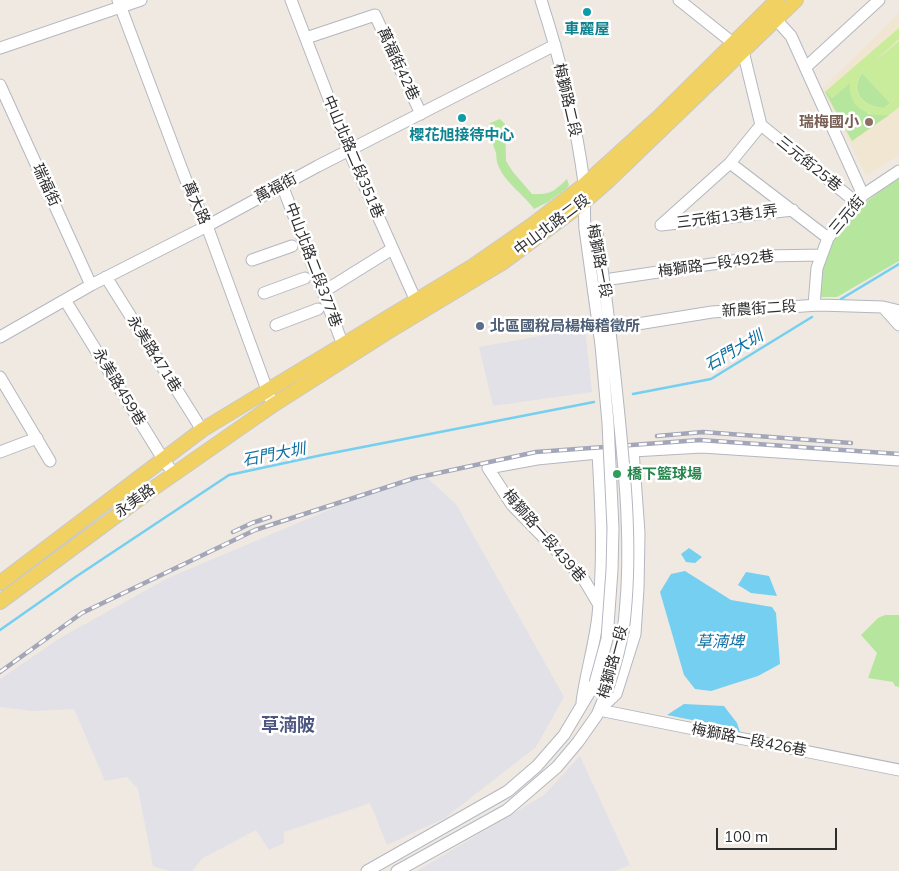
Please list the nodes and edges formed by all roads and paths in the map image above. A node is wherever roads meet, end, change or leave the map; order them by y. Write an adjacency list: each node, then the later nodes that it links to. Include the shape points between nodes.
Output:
1 (141, 0): 7 (street)
2 (291, 0): 9 (street, 中山北路二段351巷)
3 (541, 0): 10 (street, 梅獅路二段)
4 (678, 0): 11 (street)
5 (796, 0): 8 (main road, 中山北路二段)
6 (878, 0): 13 (street)
7 (119, 4): 12 (street); 25 (street, 萬大路, via 187,183)
8 (773, 9): 11 (main road, 中山北路二段); 13 (street)
9 (306, 38): 15 (street, 萬福街42巷, via 375,15); 17 (street, 中山北路二段351巷)
10 (554, 45): 15 (street, 萬福街); 21 (street, 梅獅路二段, via 572,111)
11 (738, 47): 16 (street); 21 (main road, 中山北路二段); 23 (main road, 中山北路二段, via 608,182)
12 (0, 48)
13 (806, 67): 22 (street)
14 (0, 85): 35 (street, 瑞福街)
15 (421, 114): 17 (street, 萬福街)
16 (761, 125): 18 (street); 22 (street, 三元街25巷)
17 (349, 151): 20 (street, 萬福街); 29 (street, 中山北路二段351巷)
18 (730, 163): 24 (street); 24 (street, 三元街13巷1弄, via 661,225)
19 (899, 171): 22 (street, 三元街)
20 (282, 185): 25 (street, 萬福街); 36 (street, 中山北路二段377巷)
21 (584, 185): 23 (street, 梅獅路二段); 39 (main road, 中山北路二段)
22 (860, 199): 27 (street, 三元街)
23 (583, 203): 26 (street, 梅獅路一段); 39 (main road, 中山北路二段, via 502,263)
24 (793, 210): 27 (street)
25 (207, 226): 32 (street, 萬福街); 50 (street, 萬大路)
26 (590, 227): 64 (street, 梅獅路一段, bridge, via 608,423 613,528 607,638 595,683); 65 (street, 梅獅路一段, bridge, via 607,300 628,519 625,614 620,646)
27 (828, 238): 30 (street, 三元街)
28 (292, 246): 31 (street)
29 (392, 249): 36 (street); 39 (street, 中山北路二段351巷)
30 (821, 255): 34 (street, 梅獅路一段492巷, via 766,256); 40 (street, 三元街)
31 (252, 260)
32 (106, 278): 35 (street, 萬福街); 52 (street, 永美路471巷)
33 (306, 278): 37 (street)
34 (611, 279)
35 (91, 285): 38 (street, 萬福街)
36 (323, 292): 48 (street, 中山北路二段377巷)
37 (264, 293)
38 (65, 300): 47 (street, 萬福街); 57 (street, 永美路459巷)
39 (420, 305): 48 (main road, 中山北路二段); 51 (main road, 中山北路二段)
40 (814, 305): 41 (street, 新農街二段); 46 (street, 新農街二段, via 712,312)
41 (883, 307): 43 (street, 新農街二段); 45 (street)
42 (318, 309): 44 (street)
43 (899, 312)
44 (276, 325)
45 (899, 326)
46 (619, 327)
47 (0, 337)
48 (344, 345): 50 (main road, 中山北路二段)
49 (0, 377): 53 (street)
50 (266, 390): 51 (street, 萬大路); 52 (main road, 永美路)
51 (273, 405): 60 (main road, 永美路)
52 (202, 430): 57 (main road, 永美路)
53 (37, 438): 55 (street); 59 (street)
54 (633, 450): 56 (street); 58 (street, via 702,447); 65 (street, 梅獅路一段, via 639,533 635,634 616,694)
55 (0, 452)
56 (598, 453): 63 (street, 梅獅路一段, via 601,527); 63 (street, 梅獅路一段439巷, via 488,468 512,505 583,578)
57 (162, 459): 60 (street, 永美路459巷); 61 (main road, 永美路)
58 (899, 460)
59 (50, 461)
60 (174, 474): 62 (main road, 永美路)
61 (0, 583)
62 (3, 597)
63 (599, 610): 64 (street, 梅獅路一段)
64 (581, 710): 67 (street, 梅獅路一段, via 537,766 508,790)
65 (599, 710): 66 (street, 梅獅路一段426巷); 68 (street, 梅獅路一段, via 557,767 507,810)
66 (899, 770)
67 (367, 871)
68 (397, 871)

